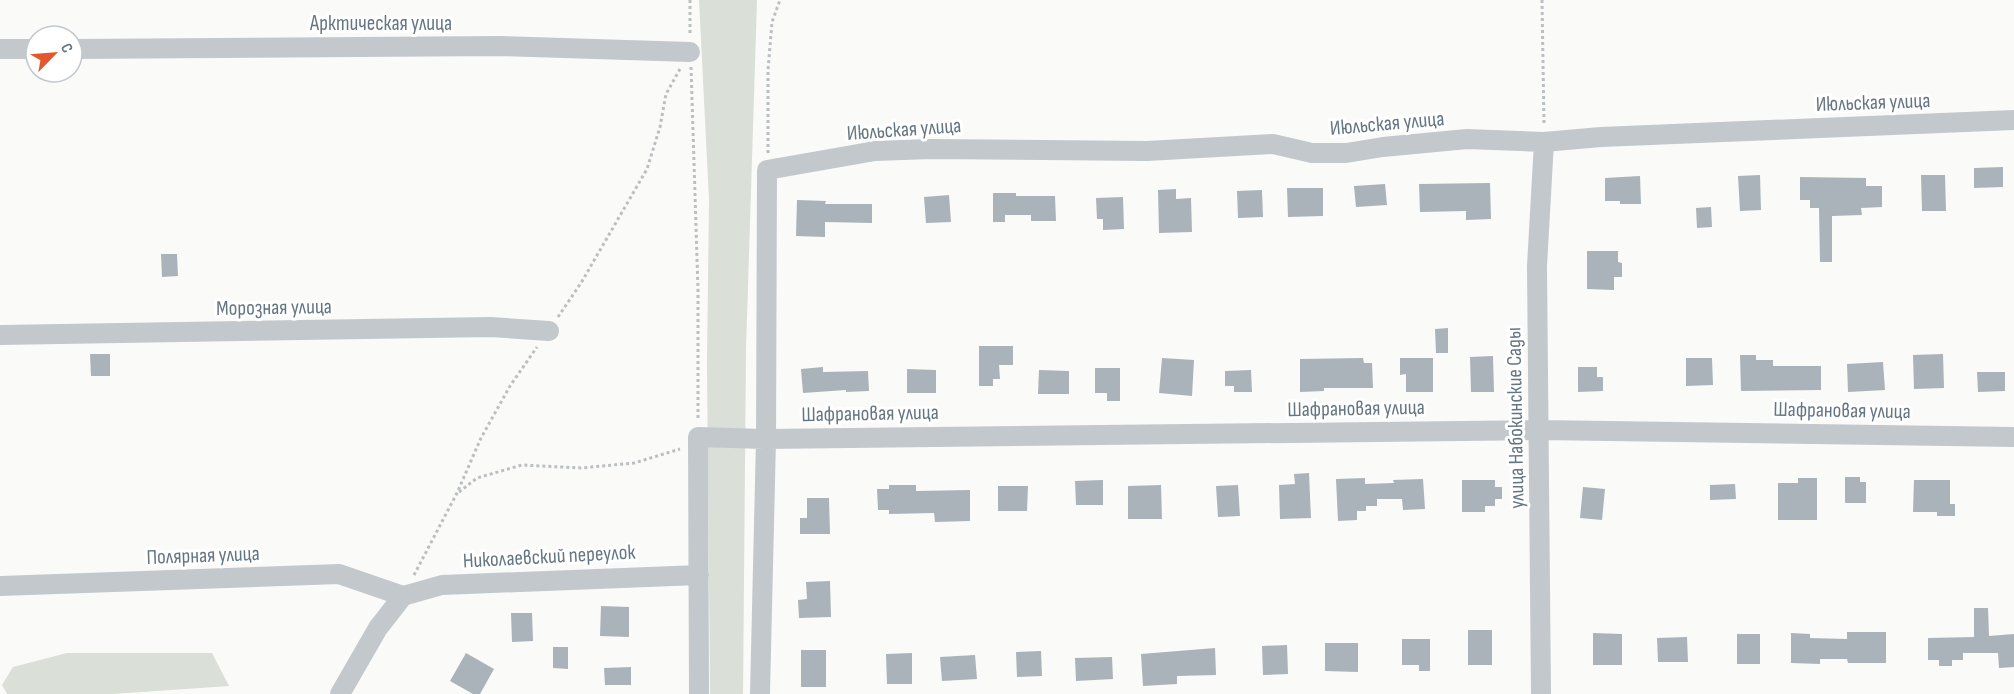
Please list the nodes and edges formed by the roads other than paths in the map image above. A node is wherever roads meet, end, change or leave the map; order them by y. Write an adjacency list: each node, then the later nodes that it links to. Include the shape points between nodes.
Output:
1 (0, 49): 2 (street)
2 (24, 49)
3 (84, 49): 4 (street, Арктическая улица, via 500,46)
4 (690, 52)
5 (2014, 120): 6 (street, Июльская улица)
6 (1544, 142): 9 (street, улица Набокинские Сады, via 1537,266); 11 (street, Июльская улица, via 1467,139 1346,153 1312,153 1273,144 1147,151 875,151 767,170)
7 (549, 331): 8 (street, Морозная улица, via 491,327)
8 (0, 335)
9 (1540, 430): 10 (street, Шафрановая улица); 11 (street, Шафрановая улица); 18 (street, улица Набокинские Сады)
10 (2014, 437)
11 (766, 438): 12 (street, Шафрановая улица, via 698,437); 17 (street)
12 (699, 575): 14 (street, Николаевский переулок, via 442,585); 16 (street)
13 (0, 586): 14 (street, Полярная улица, via 339,574)
14 (403, 596): 15 (street, via 378,628)
15 (340, 694)
16 (699, 694)
17 (760, 694)
18 (1541, 694)

